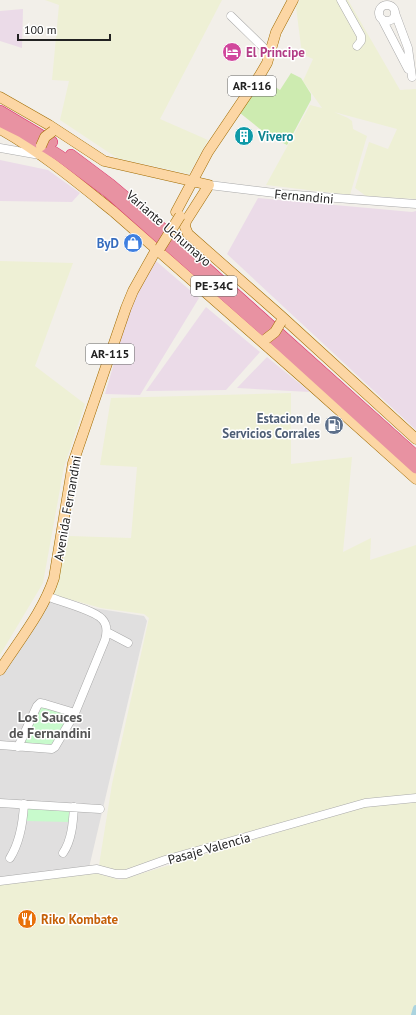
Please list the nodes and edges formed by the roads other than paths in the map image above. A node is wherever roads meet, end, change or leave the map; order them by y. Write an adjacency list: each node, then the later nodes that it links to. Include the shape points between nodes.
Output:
1 (293, 0): 8 (main road, AR-116, via 276,32)
2 (341, 0): 7 (street, via 360,36 361,41)
3 (386, 3): 4 (street); 6 (street, via 379,10)
4 (395, 13): 6 (street, via 387,21); 6 (street, via 408,48 412,77)
5 (231, 16): 8 (street)
6 (382, 19)
7 (357, 46)
8 (269, 52): 16 (main road, AR-116, via 260,75 200,166)
9 (0, 97): 13 (main road, Variante Uchumayo)
10 (0, 111): 22 (highway, Variante Uchumayo / PE-34C, via 65,150 111,185)
11 (0, 120): 23 (highway, Variante Uchumayo / PE-34C, via 60,156 108,192)
12 (0, 129): 15 (main road, Variante Uchumayo)
13 (56, 131): 15 (main road, bridge, via 45,137); 16 (main road, Variante Uchumayo, via 104,161)
14 (0, 148): 15 (street)
15 (41, 151): 18 (main road, Variante Uchumayo)
16 (200, 183): 17 (street, Fernandini, via 283,194); 18 (main road, AR-116, bridge); 19 (main road, Variante Uchumayo, via 186,221 186,230)
17 (416, 204)
18 (157, 248): 20 (main road, Variante Uchumayo); 25 (main road, Avenida Fernandini / AR-115, via 126,308 73,463 54,578)
19 (280, 319): 20 (main road, bridge, via 276,332); 21 (main road, Variante Uchumayo)
20 (263, 339): 24 (main road, Variante Uchumayo)
21 (416, 440)
22 (416, 456)
23 (416, 468)
24 (416, 479)
25 (46, 596): 26 (street, via 102,619); 28 (main road, Avenida Fernandini / AR-115)
26 (107, 632): 27 (street); 29 (street)
27 (128, 643)
28 (0, 670)
29 (75, 713): 31 (street, via 52,749); 31 (street, via 40,704)
30 (0, 746): 31 (street)
31 (18, 747)
32 (416, 798): 39 (street, Pasaje Valencia, via 365,803 165,860 126,874 97,869)
33 (0, 802): 34 (street)
34 (24, 804): 35 (street); 38 (street, via 23,822)
35 (74, 807): 36 (street); 37 (street, via 73,825 67,848)
36 (100, 809)
37 (63, 853)
38 (10, 858)
39 (0, 881)

